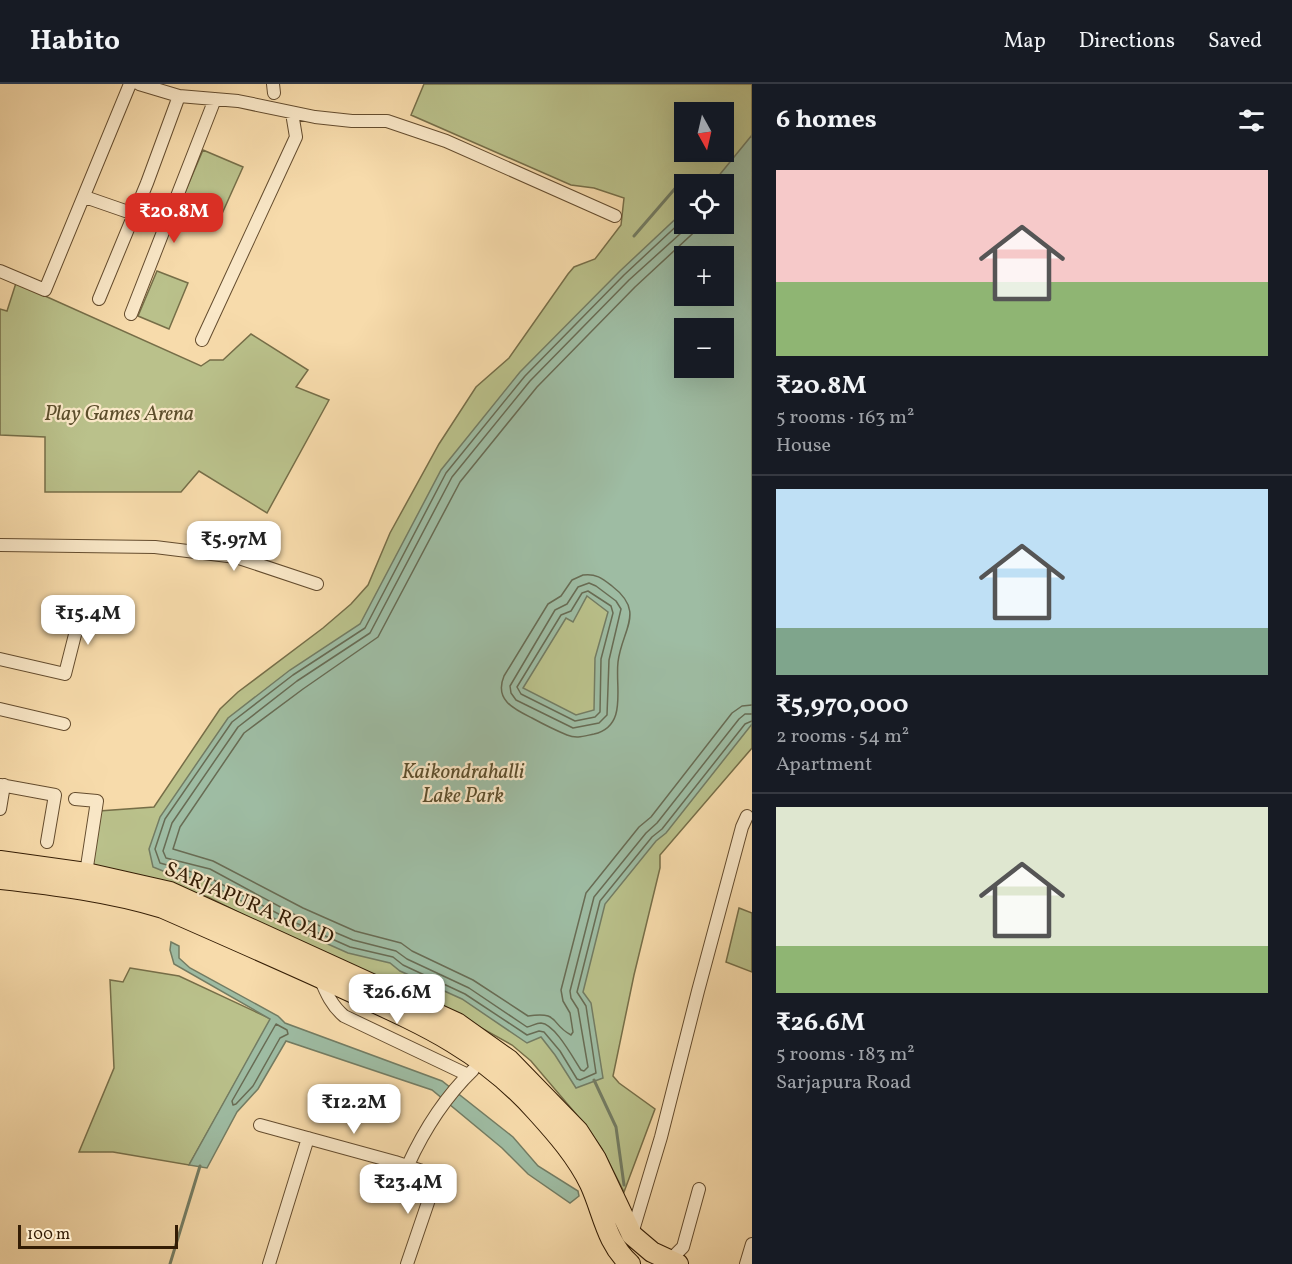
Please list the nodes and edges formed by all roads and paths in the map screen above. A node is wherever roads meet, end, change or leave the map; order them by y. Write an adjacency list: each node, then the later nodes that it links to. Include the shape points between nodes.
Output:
1 (130, 84): 6 (street)
2 (138, 84): 3 (street)
3 (177, 91): 4 (street); 7 (street)
4 (215, 99): 5 (street); 11 (street)
5 (291, 113): 8 (street, via 387,121 446,141); 12 (street, via 296,137)
6 (85, 196): 7 (street); 9 (street, via 45,290)
7 (134, 214): 10 (street)
8 (615, 216)
9 (0, 270)
10 (99, 299)
11 (131, 314)
12 (202, 340)
13 (0, 545): 14 (street, via 155,547 236,557)
14 (317, 584)
15 (81, 611): 16 (street, via 65,674)
16 (0, 659)
17 (0, 709): 18 (street)
18 (64, 724)
19 (2, 785): 21 (street); 23 (street, via 55,795)
20 (75, 799): 25 (street, via 97,801)
21 (0, 809)
22 (747, 816): 34 (street)
23 (47, 842)
24 (0, 861): 25 (main road, SARJAPURA ROAD)
25 (86, 873): 34 (main road, SARJAPURA ROAD, via 170,892 457,1023 509,1060 578,1131 596,1159)
26 (0, 879): 27 (main road, SARJAPURA ROAD, via 125,897 164,908)
27 (320, 978): 28 (main road, SARJAPURA ROAD, via 449,1038); 29 (street, via 328,997 344,1016)
28 (482, 1061): 29 (street); 36 (main road, SARJAPURA ROAD, via 562,1141 590,1184 612,1243)
29 (468, 1075): 32 (street, via 441,1106)
30 (260, 1125): 31 (street)
31 (308, 1138): 32 (street); 38 (street)
32 (408, 1165): 39 (street, via 437,1176)
33 (699, 1188): 37 (street, via 683,1247)
34 (632, 1235): 36 (street); 37 (main road, SARJAPURA ROAD)
35 (752, 1244): 40 (street)
36 (624, 1259)
37 (661, 1260)
38 (269, 1264)
39 (407, 1264)
40 (746, 1264)

